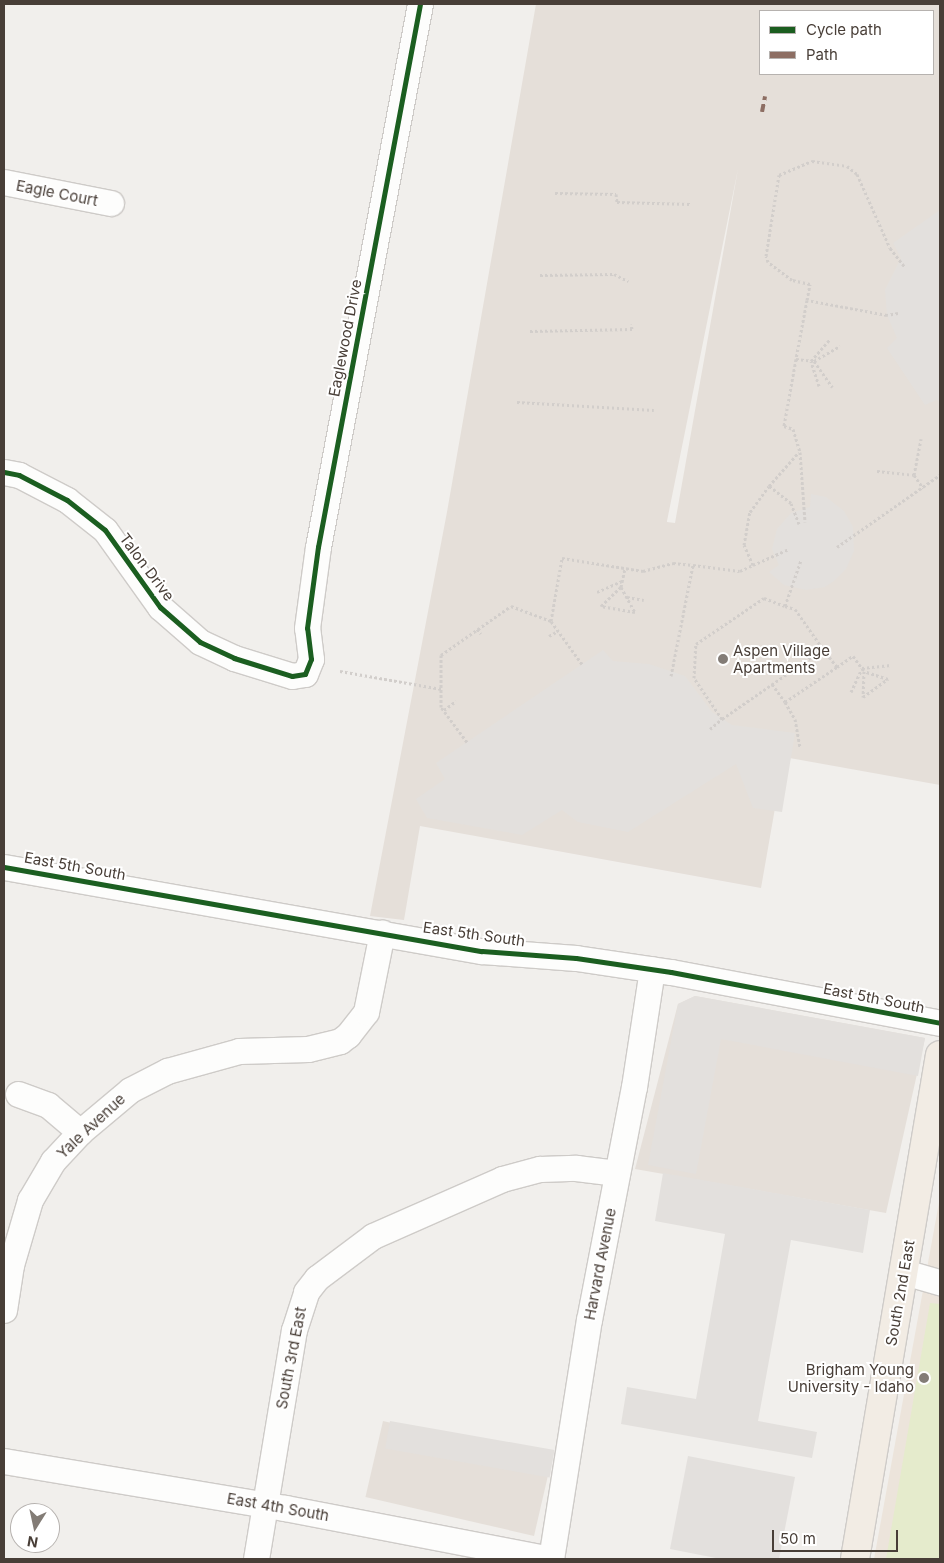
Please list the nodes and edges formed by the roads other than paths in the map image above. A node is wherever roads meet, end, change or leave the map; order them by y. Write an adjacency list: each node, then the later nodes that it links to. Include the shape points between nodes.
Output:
1 (420, 4): 5 (street, Eaglewood Drive, via 318,547 308,628 311,659)
2 (4, 182): 3 (street, Eagle Court)
3 (111, 203)
4 (4, 472): 5 (street, Talon Drive, via 19,475 67,500 105,530 160,607 200,642 234,658 292,676)
5 (303, 675)
6 (4, 866): 7 (street, East 5th South)
7 (382, 933): 8 (street, East 5th South, via 482,951 576,958); 12 (street, Yale Avenue, via 366,1012 348,1036 308,1049 239,1051 167,1071 130,1090)
8 (652, 969): 9 (street, East 5th South); 13 (street, Harvard Avenue)
9 (940, 1023)
10 (940, 1055): 14 (main road, South 2nd East)
11 (18, 1094): 12 (street, via 48,1104)
12 (80, 1132): 16 (street, Yale Avenue, via 53,1161 30,1200 10,1265)
13 (617, 1173): 18 (street, South 3rd East, via 576,1168 540,1170 502,1179 373,1236 317,1278 298,1309); 20 (street, Harvard Avenue, via 589,1320)
14 (904, 1272): 15 (street); 21 (main road, South 2nd East)
15 (940, 1282)
16 (4, 1310)
17 (4, 1461): 18 (street, East 4th South)
18 (265, 1505): 19 (street, South 3rd East); 20 (street, East 4th South)
19 (256, 1559)
20 (551, 1559)
21 (855, 1559)

